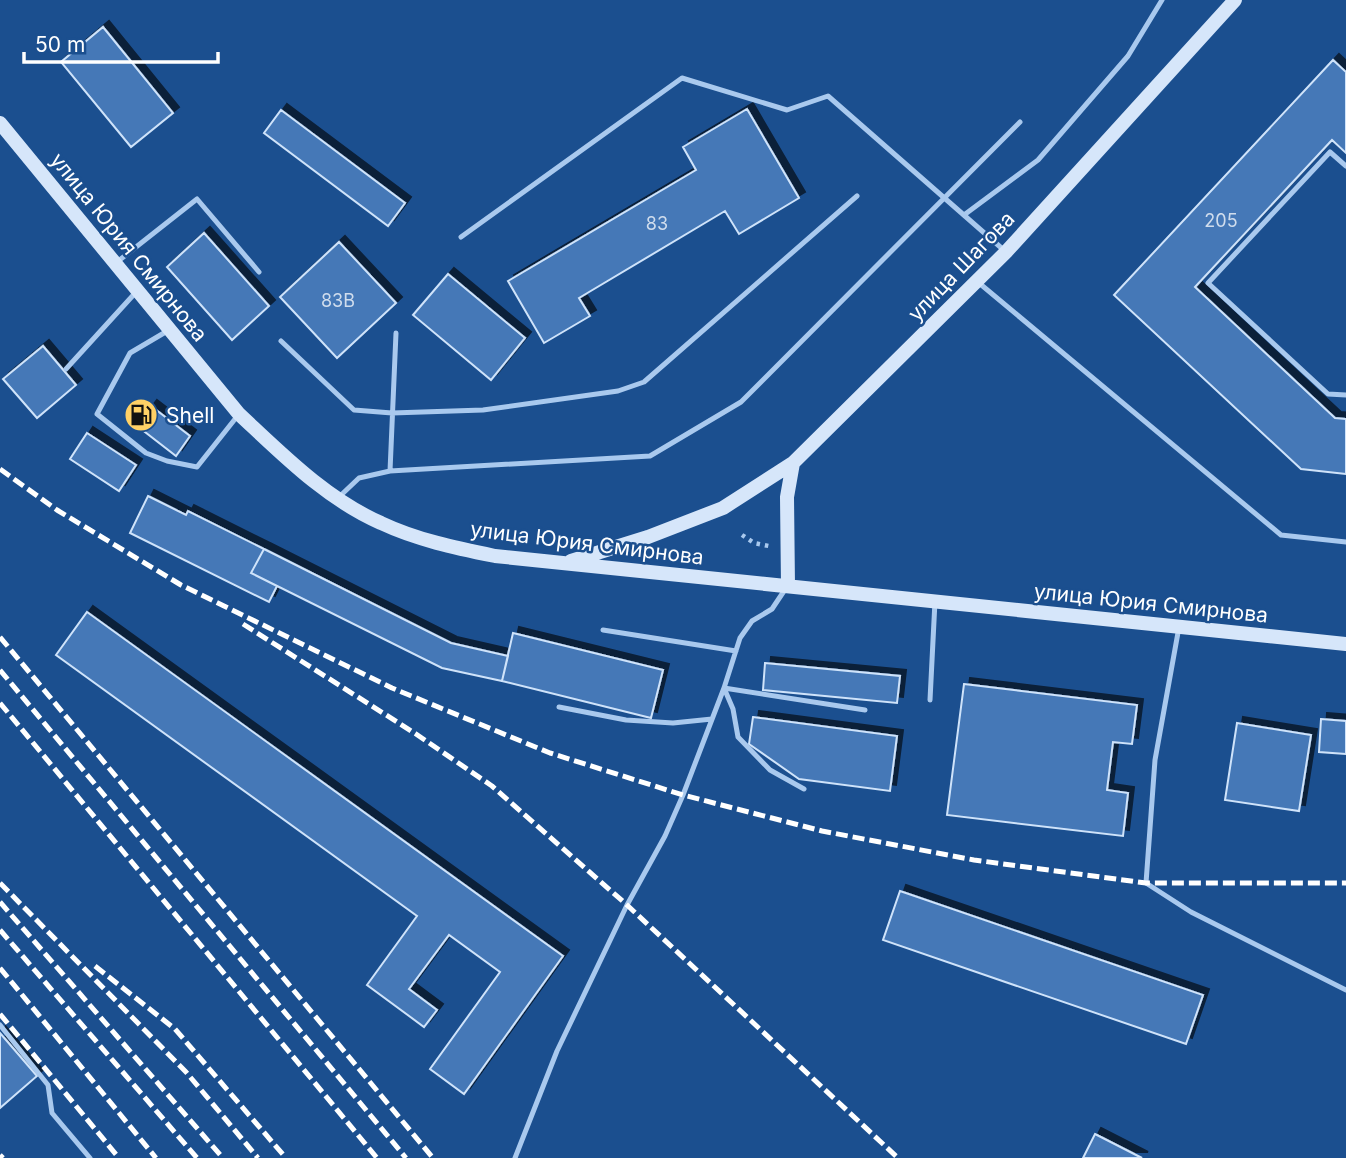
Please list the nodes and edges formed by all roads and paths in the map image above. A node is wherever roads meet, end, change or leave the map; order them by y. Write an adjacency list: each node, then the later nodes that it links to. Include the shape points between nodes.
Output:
1 (1162, 0): 8 (lane, via 1128,56 1038,160)
2 (1235, 0): 10 (main road, улица Шагова)
3 (1020, 122): 7 (lane)
4 (0, 123): 11 (main road, улица Юрия Смирнова)
5 (1346, 166): 19 (lane, via 1330,152 1208,283 1328,394)
6 (857, 196): 20 (lane, via 644,382 618,391 483,410)
7 (946, 199): 8 (lane); 9 (lane, via 828,96 787,110 682,78); 23 (lane, via 741,402 650,456)
8 (964, 215): 10 (lane)
9 (461, 237)
10 (1006, 252): 13 (main road, улица Шагова)
11 (114, 264): 12 (lane, via 197,199); 14 (main road, улица Юрия Смирнова)
12 (259, 271)
13 (976, 281): 22 (main road, улица Шагова); 26 (lane, via 1281,535)
14 (137, 291): 15 (main road, улица Юрия Смирнова); 18 (lane)
15 (169, 330): 21 (main road, улица Юрия Смирнова); 21 (lane, via 130,353 97,414 146,453 197,467)
16 (396, 333): 20 (lane)
17 (281, 341): 20 (lane, via 354,410)
18 (66, 369)
19 (1346, 395)
20 (392, 413): 23 (lane)
21 (239, 414): 24 (main road, улица Юрия Смирнова)
22 (793, 463): 28 (main road, улица Шагова, via 723,508); 29 (main road, via 787,497)
23 (390, 471): 24 (lane, via 359,478)
24 (337, 499): 28 (main road, улица Юрия Смирнова, via 380,523 439,544)
25 (742, 535): 27 (path)
26 (1346, 542)
27 (770, 546)
28 (563, 564): 29 (main road, улица Юрия Смирнова)
29 (788, 586): 30 (main road, улица Юрия Смирнова); 34 (lane, via 772,609 752,621)
30 (935, 601): 31 (main road, улица Юрия Смирнова); 36 (lane)
31 (1179, 627): 33 (main road, улица Юрия Смирнова); 41 (lane, via 1155,760 1146,883 1191,912)
32 (603, 630): 34 (lane)
33 (1346, 644)
34 (736, 651): 35 (lane)
35 (724, 688): 38 (lane); 39 (lane); 40 (lane, via 738,737 770,770)
36 (930, 700)
37 (559, 707): 39 (lane, via 626,720 673,723)
38 (865, 710)
39 (712, 719): 44 (lane, via 665,836 557,1051)
40 (804, 789)
41 (1346, 990)
42 (0, 1025): 43 (lane, via 48,1085 52,1113)
43 (90, 1158)
44 (515, 1158)

